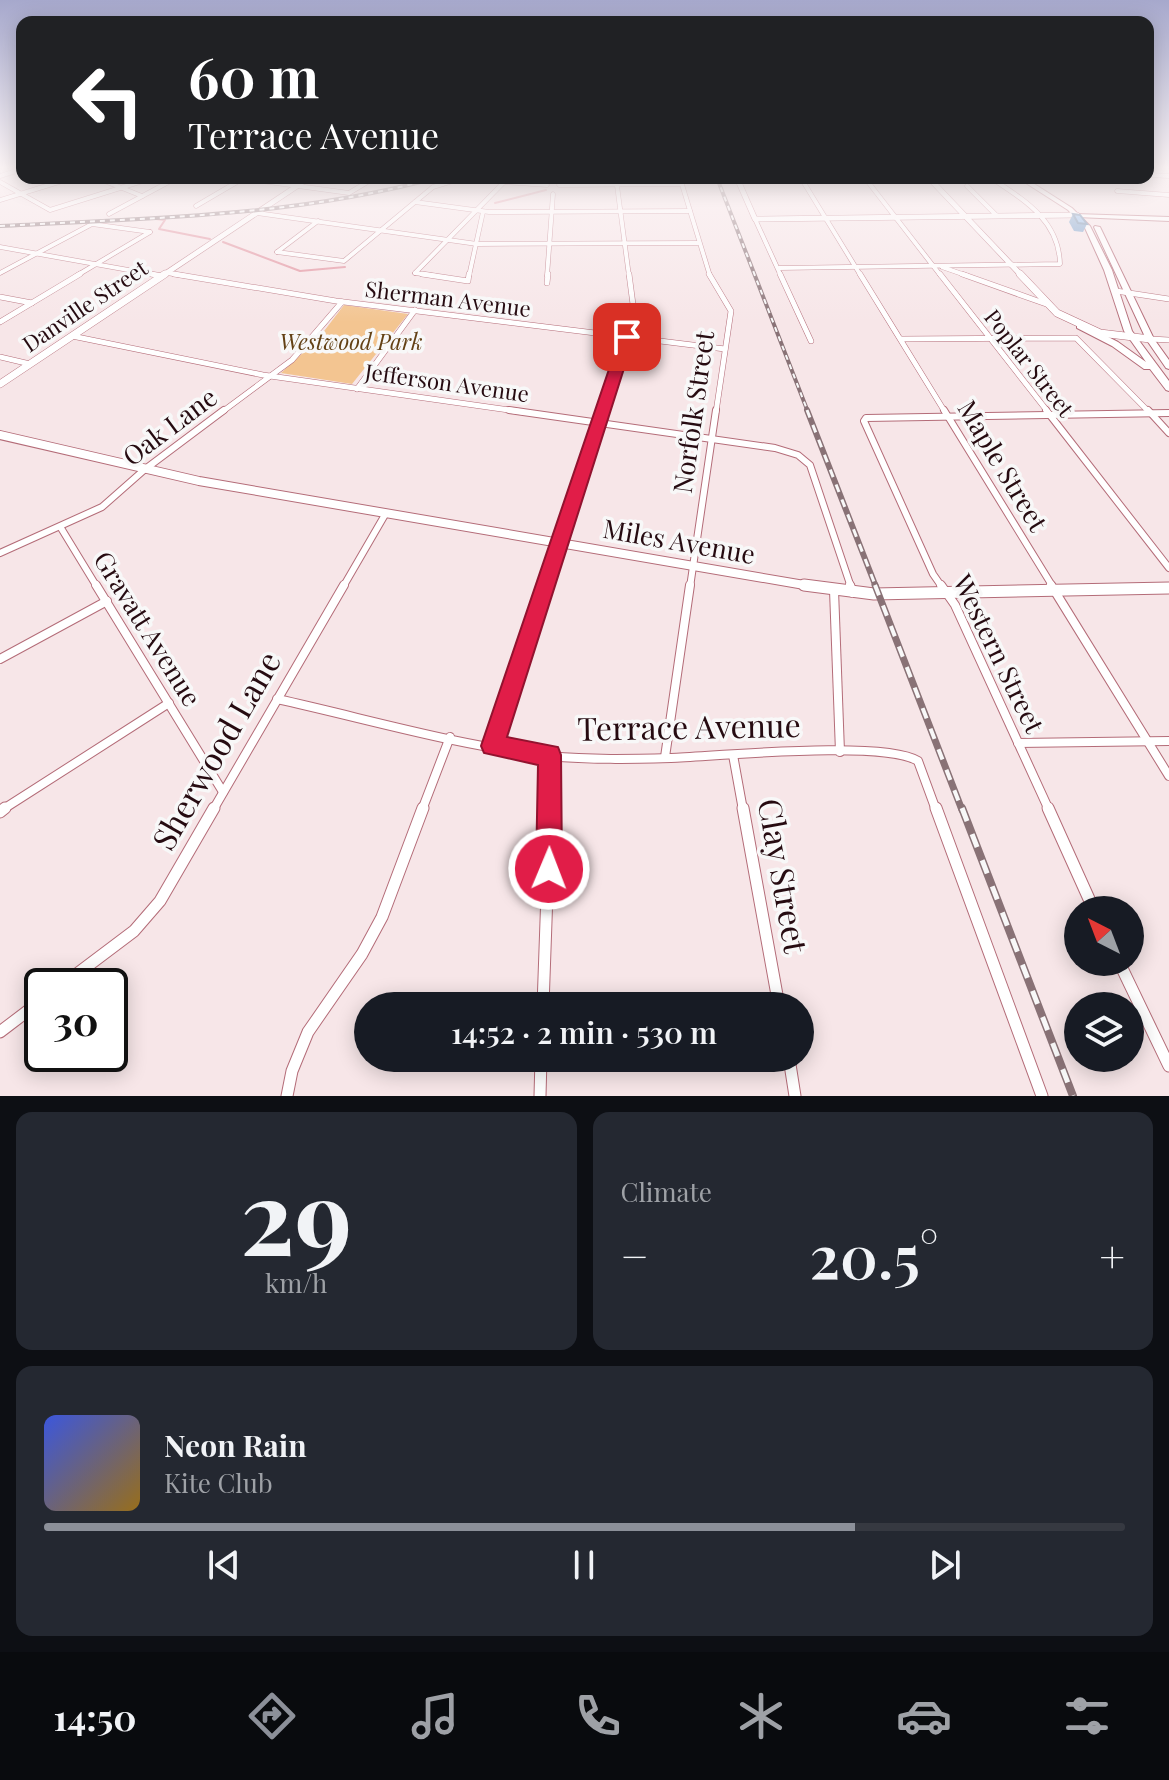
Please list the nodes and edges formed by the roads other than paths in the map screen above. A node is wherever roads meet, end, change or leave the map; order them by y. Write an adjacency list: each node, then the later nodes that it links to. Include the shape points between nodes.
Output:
1 (246, 220): 31 (street, Danville Street)
2 (311, 220): 16 (street)
3 (394, 220): 17 (street)
4 (467, 220): 18 (street)
5 (481, 220): 20 (street)
6 (552, 220): 22 (street)
7 (622, 220): 21 (street)
8 (693, 220): 19 (street, Norfolk Street)
9 (756, 220): 29 (street)
10 (828, 220): 28 (street, Maple Street)
11 (897, 220): 26 (street, Poplar Street)
12 (968, 220): 27 (street)
13 (1047, 220): 27 (street, via 1060,264)
14 (1085, 220): 33 (highway)
15 (1087, 220): 34 (highway, via 1101,233)
16 (318, 221): 17 (street); 17 (street, via 277,252 342,262)
17 (381, 231): 18 (street)
18 (447, 240): 20 (street); 20 (street, via 415,273 468,281)
19 (699, 243): 21 (street); 51 (street, Norfolk Street, via 712,283 731,311)
20 (477, 244): 22 (street)
21 (625, 244): 22 (street); 44 (street, via 634,312)
22 (551, 245): 32 (street)
23 (0, 247): 24 (street, Sherman Avenue)
24 (36, 254): 25 (street, Sherman Avenue); 25 (street, via 92,224 150,232); 30 (street)
25 (96, 264): 31 (street, Sherman Avenue); 38 (street)
26 (933, 265): 27 (street); 28 (street); 39 (street); 45 (street, Poplar Street)
27 (1011, 265): 39 (street)
28 (857, 267): 29 (street); 47 (street, Maple Street)
29 (779, 268): 50 (street)
30 (0, 273)
31 (165, 274): 37 (street, Sherman Avenue); 43 (street, Danville Street)
32 (547, 283)
33 (1116, 291): 34 (street); 46 (highway)
34 (1128, 293): 36 (street); 48 (highway)
35 (0, 297): 38 (street)
36 (1169, 299)
37 (342, 302): 40 (street, Sherman Avenue); 55 (street, Oak Lane, via 314,338)
38 (32, 303): 41 (street)
39 (1049, 305): 42 (street)
40 (415, 310): 44 (street, Sherman Avenue); 58 (street)
41 (0, 322)
42 (1080, 326): 46 (street); 57 (highway, via 1115,344)
43 (72, 336): 53 (street, Danville Street); 55 (street, Jefferson Avenue)
44 (627, 337): 51 (street, Sherman Avenue); 63 (street)
45 (990, 338): 47 (street); 59 (street, via 1080,340); 61 (street, Poplar Street)
46 (1132, 338): 48 (street); 57 (highway)
47 (901, 339): 62 (street, Maple Street)
48 (1150, 339): 49 (street); 54 (highway)
49 (1169, 340)
50 (811, 341)
51 (725, 349): 66 (street, Norfolk Street)
52 (0, 357): 53 (street)
53 (30, 364): 56 (street, Danville Street)
54 (1169, 366)
55 (271, 376): 58 (street, Jefferson Avenue); 67 (street, Oak Lane)
56 (0, 384)
57 (1165, 384)
58 (357, 389): 63 (street, Jefferson Avenue)
59 (1150, 413): 60 (street); 61 (street); 64 (street)
60 (1169, 413)
61 (1049, 414): 62 (street); 73 (street, Poplar Street)
62 (949, 416): 76 (street, Maple Street); 78 (street, Western Street, via 864,421 933,574)
63 (599, 423): 66 (street, Jefferson Avenue); 70 (street)
64 (1169, 433)
65 (0, 435): 67 (street, Miles Avenue)
66 (711, 440): 72 (street, Norfolk Street); 77 (street, Jefferson Avenue, via 771,447 809,461)
67 (144, 470): 68 (street, Miles Avenue); 69 (street, Oak Lane, via 102,507)
68 (386, 513): 70 (street, Miles Avenue); 81 (street, Sherwood Lane)
69 (61, 528): 71 (street, Oak Lane); 79 (street, Gravatt Avenue)
70 (559, 543): 72 (street, Miles Avenue); 87 (street)
71 (0, 553)
72 (692, 567): 75 (street, Miles Avenue); 91 (street, Norfolk Street)
73 (1169, 568)
74 (1169, 588): 76 (street, Miles Avenue)
75 (834, 590): 77 (street, Miles Avenue); 88 (street)
76 (1055, 591): 78 (street, Miles Avenue); 85 (street, Maple Street)
77 (853, 593): 78 (street, Miles Avenue)
78 (947, 593): 86 (street, Western Street)
79 (107, 601): 80 (street); 82 (street, Gravatt Avenue)
80 (0, 659)
81 (277, 699): 83 (street, Terrace Avenue); 93 (street, Sherwood Lane)
82 (169, 703): 93 (street, Gravatt Avenue); 94 (street)
83 (450, 737): 87 (street, Terrace Avenue); 105 (street, via 382,917 308,1032)
84 (1169, 741): 85 (street)
85 (1150, 742): 86 (street); 92 (street, Maple Street)
86 (1018, 743): 95 (street, Western Street)
87 (492, 746): 89 (street, Terrace Avenue)
88 (840, 752): 90 (street, Terrace Avenue); 108 (street, Terrace Avenue, via 915,757)
89 (550, 755): 91 (street, Terrace Avenue); 98 (street)
90 (733, 755): 91 (street, Terrace Avenue); 99 (street, Clay Street)
91 (665, 757)
92 (1169, 776)
93 (223, 792): 96 (street, Sherwood Lane, via 148,916)
94 (0, 812)
95 (1088, 896)
96 (83, 968)
97 (1126, 976): 102 (street)
98 (544, 992)
99 (776, 992)
100 (24, 1014): 101 (street)
101 (0, 1032)
102 (1169, 1066)
103 (541, 1072): 106 (street)
104 (791, 1072): 107 (street)
105 (287, 1096)
106 (540, 1096)
107 (795, 1096)
108 (1042, 1096)

